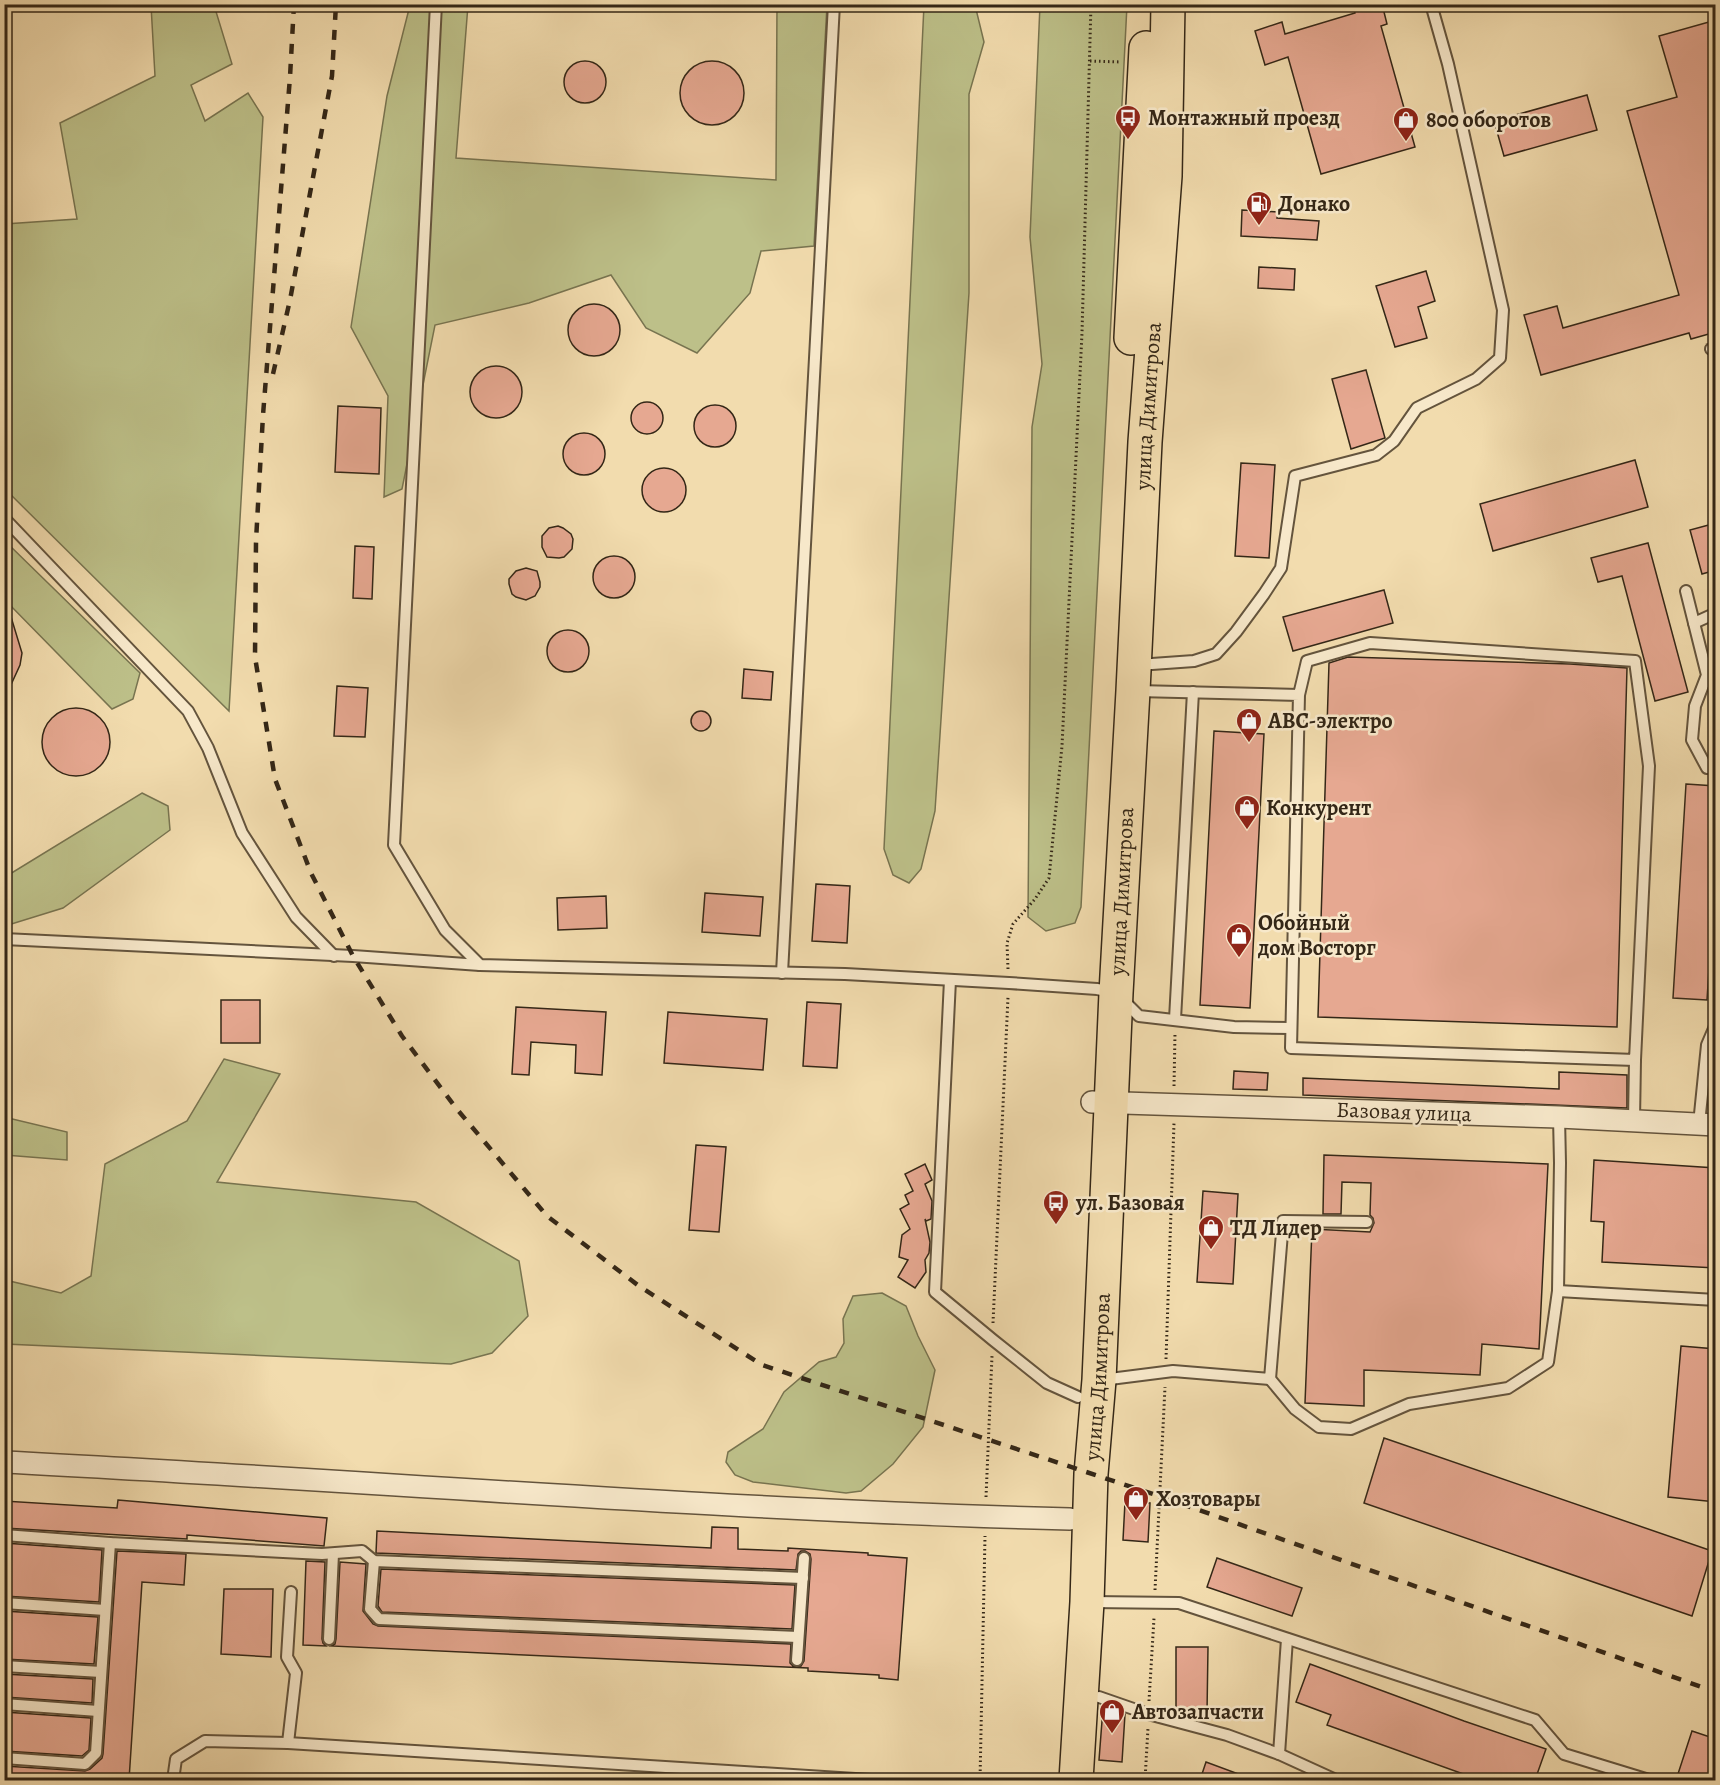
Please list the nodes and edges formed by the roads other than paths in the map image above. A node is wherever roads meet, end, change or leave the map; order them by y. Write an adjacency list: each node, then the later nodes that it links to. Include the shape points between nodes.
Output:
1 (436, 4): 16 (lane, via 394,845 445,930)
2 (834, 4): 17 (lane)
3 (1148, 4): 19 (main road, улица Димитрова, via 1114,693)
4 (1168, 4): 10 (main road, улица Димитрова, via 1165,176 1145,442)
5 (1431, 4): 10 (lane, via 1503,310 1500,358 1476,380 1417,408 1394,441 1376,454 1295,476 1281,568 1236,632 1216,654)
6 (4, 518): 15 (lane, via 188,711 208,748 242,833 296,917)
7 (1686, 591): 9 (lane)
8 (1716, 613): 9 (lane)
9 (1694, 623): 13 (lane, via 1707,675 1695,706 1692,740 1707,768)
10 (1134, 678): 11 (lane); 19 (main road, улица Димитрова)
11 (1193, 692): 12 (lane); 20 (lane)
12 (1299, 695): 22 (lane); 23 (lane, via 1307,661 1370,643 1635,661 1649,766)
13 (1716, 766)
14 (4, 939): 15 (lane)
15 (334, 956): 16 (lane)
16 (480, 965): 17 (lane)
17 (782, 973): 18 (lane)
18 (950, 980): 19 (lane); 32 (lane, via 935,1292 1047,1383)
19 (1106, 991): 20 (lane, via 1139,1016); 24 (main road, улица Димитрова)
20 (1175, 1019): 22 (lane, via 1234,1027)
21 (1716, 1024): 27 (lane, via 1707,1045)
22 (1290, 1028): 23 (lane, via 1291,1048)
23 (1635, 1060): 26 (lane)
24 (1102, 1101): 25 (street, Базовая улица); 32 (main road, улица Димитрова)
25 (1558, 1117): 26 (street, Базовая улица); 29 (lane)
26 (1634, 1120): 27 (street, Базовая улица)
27 (1707, 1124)
28 (1367, 1222): 31 (lane, via 1283,1221)
29 (1558, 1291): 30 (lane); 31 (lane, via 1548,1362 1508,1388 1409,1404 1351,1429 1319,1427 1295,1409)
30 (1716, 1300)
31 (1270, 1378): 32 (lane, via 1173,1371)
32 (1088, 1388): 34 (main road, улица Димитрова); 42 (main road, улица Димитрова, via 1091,1474)
33 (4, 1462): 34 (street, via 819,1510)
34 (1070, 1519): 61 (main road, улица Димитрова)
35 (4, 1535): 36 (lane)
36 (110, 1543): 37 (lane); 44 (lane)
37 (333, 1554): 39 (lane, via 362,1551); 46 (lane)
38 (804, 1558): 40 (lane)
39 (374, 1561): 40 (lane); 45 (lane, via 370,1609 379,1619)
40 (803, 1578): 45 (lane)
41 (291, 1592): 54 (lane, via 287,1658 296,1673)
42 (1087, 1602): 47 (lane, via 1179,1603); 62 (main road, улица Димитрова)
43 (4, 1603): 44 (lane)
44 (105, 1610): 50 (lane)
45 (798, 1637): 48 (lane)
46 (329, 1639)
47 (1287, 1639): 55 (lane); 57 (lane, via 1535,1720 1564,1754)
48 (797, 1660)
49 (4, 1666): 50 (lane)
50 (101, 1672): 53 (lane)
51 (1099, 1697): 55 (lane)
52 (4, 1704): 53 (lane)
53 (98, 1711): 56 (lane, via 96,1753 85,1764)
54 (288, 1743): 58 (lane); 59 (lane, via 205,1741 176,1759)
55 (1279, 1754): 63 (lane)
56 (4, 1758)
57 (1623, 1777): 64 (lane)
58 (800, 1778): 60 (lane)
59 (172, 1780)
60 (871, 1780)
61 (1055, 1780)
62 (1076, 1780)
63 (1336, 1780)
64 (1649, 1780)

